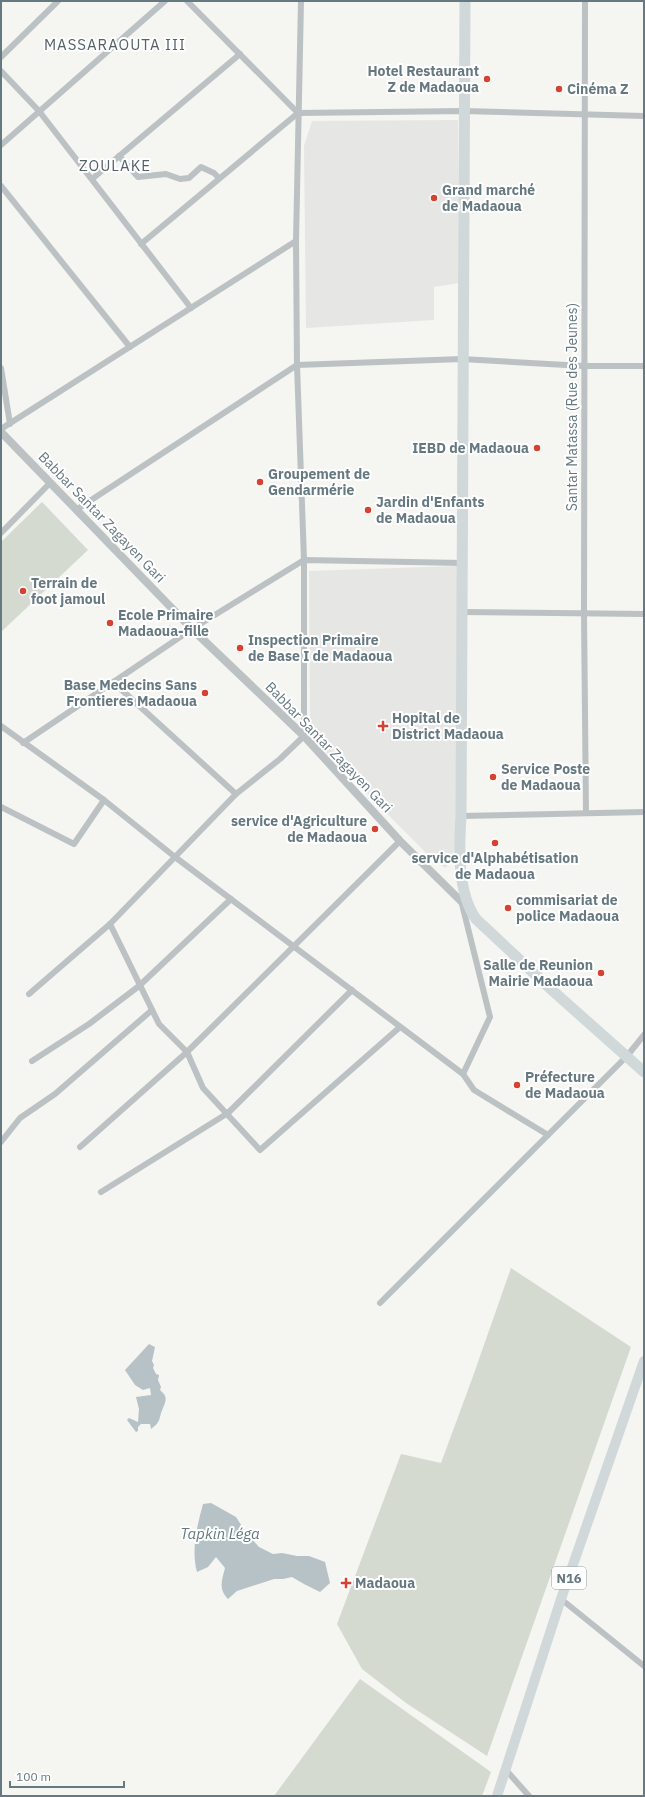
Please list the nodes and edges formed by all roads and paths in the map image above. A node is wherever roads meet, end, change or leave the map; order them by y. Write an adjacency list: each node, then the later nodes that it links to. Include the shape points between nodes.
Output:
1 (58, 1): 8 (street)
2 (165, 1): 11 (street)
3 (187, 1): 7 (street)
4 (300, 1): 12 (street)
5 (465, 1): 10 (highway)
6 (585, 1): 13 (street, Santar Matassa (Rue des Jeunes))
7 (240, 54): 12 (street); 16 (street)
8 (1, 57)
9 (1, 72): 11 (street)
10 (464, 111): 12 (street); 13 (street); 24 (highway)
11 (39, 112): 15 (street); 18 (street)
12 (298, 113): 17 (street); 20 (street)
13 (585, 115): 14 (street); 26 (street, Santar Matassa (Rue des Jeunes))
14 (644, 116)
15 (1, 145)
16 (119, 156): 17 (street, via 138,177 166,174 180,179 190,178 201,167); 18 (street)
17 (219, 178): 21 (street)
18 (92, 179): 21 (street)
19 (1, 186): 23 (street)
20 (296, 241): 22 (street); 25 (street)
21 (142, 244): 22 (street)
22 (191, 308): 23 (street)
23 (130, 347): 29 (street)
24 (462, 359): 25 (street); 26 (street); 35 (highway)
25 (297, 365): 32 (street); 34 (street)
26 (584, 366): 27 (street); 37 (street, Santar Matassa (Rue des Jeunes))
27 (644, 366)
28 (1, 368): 29 (street)
29 (10, 424): 30 (street)
30 (1, 431): 31 (street, Babbar Santar Zagayen Gari)
31 (50, 483): 32 (street, Babbar Santar Zagayen Gari); 33 (street)
32 (76, 510): 39 (street, Babbar Santar Zagayen Gari)
33 (1, 533)
34 (304, 560): 35 (street); 39 (street); 42 (street)
35 (462, 563): 36 (highway)
36 (462, 612): 37 (street); 49 (highway)
37 (584, 614): 38 (street); 48 (street, Santar Matassa (Rue des Jeunes))
38 (644, 614)
39 (192, 629): 40 (street); 42 (street, Babbar Santar Zagayen Gari)
40 (113, 682): 43 (street); 44 (street)
41 (1, 726): 43 (street)
42 (304, 736): 44 (street); 50 (street, Babbar Santar Zagayen Gari)
43 (23, 743): 45 (street)
44 (236, 794): 51 (street)
45 (104, 800): 46 (street, via 74,844); 51 (street)
46 (1, 807)
47 (644, 812): 48 (street)
48 (586, 813): 49 (street)
49 (461, 816): 53 (highway, via 459,847)
50 (400, 841): 53 (street, Babbar Santar Zagayen Gari); 55 (street)
51 (175, 857): 52 (street); 54 (street)
52 (231, 899): 55 (street); 56 (street)
53 (466, 907): 63 (highway, via 553,991); 66 (street, via 490,1018)
54 (110, 924): 56 (street); 58 (street)
55 (294, 947): 57 (street); 62 (street)
56 (139, 986): 59 (street); 64 (street, via 89,1024)
57 (352, 990): 60 (street); 67 (street)
58 (29, 994)
59 (152, 1010): 62 (street, via 159,1024); 69 (street, via 54,1094 20,1118)
60 (400, 1027): 66 (street); 67 (street, via 260,1150)
61 (644, 1035): 63 (street)
62 (187, 1052): 67 (street, via 204,1088); 70 (street)
63 (627, 1056): 65 (highway); 68 (street)
64 (32, 1061)
65 (644, 1072)
66 (464, 1074): 68 (street, via 474,1090)
67 (228, 1113): 71 (street)
68 (548, 1135): 72 (street)
69 (1, 1142)
70 (80, 1147)
71 (101, 1192)
72 (380, 1303)
73 (644, 1361): 74 (main road, N16)
74 (561, 1599): 75 (street); 76 (main road, N16)
75 (644, 1666)
76 (506, 1770): 77 (main road, N16); 78 (street)
77 (496, 1796)
78 (529, 1796)

